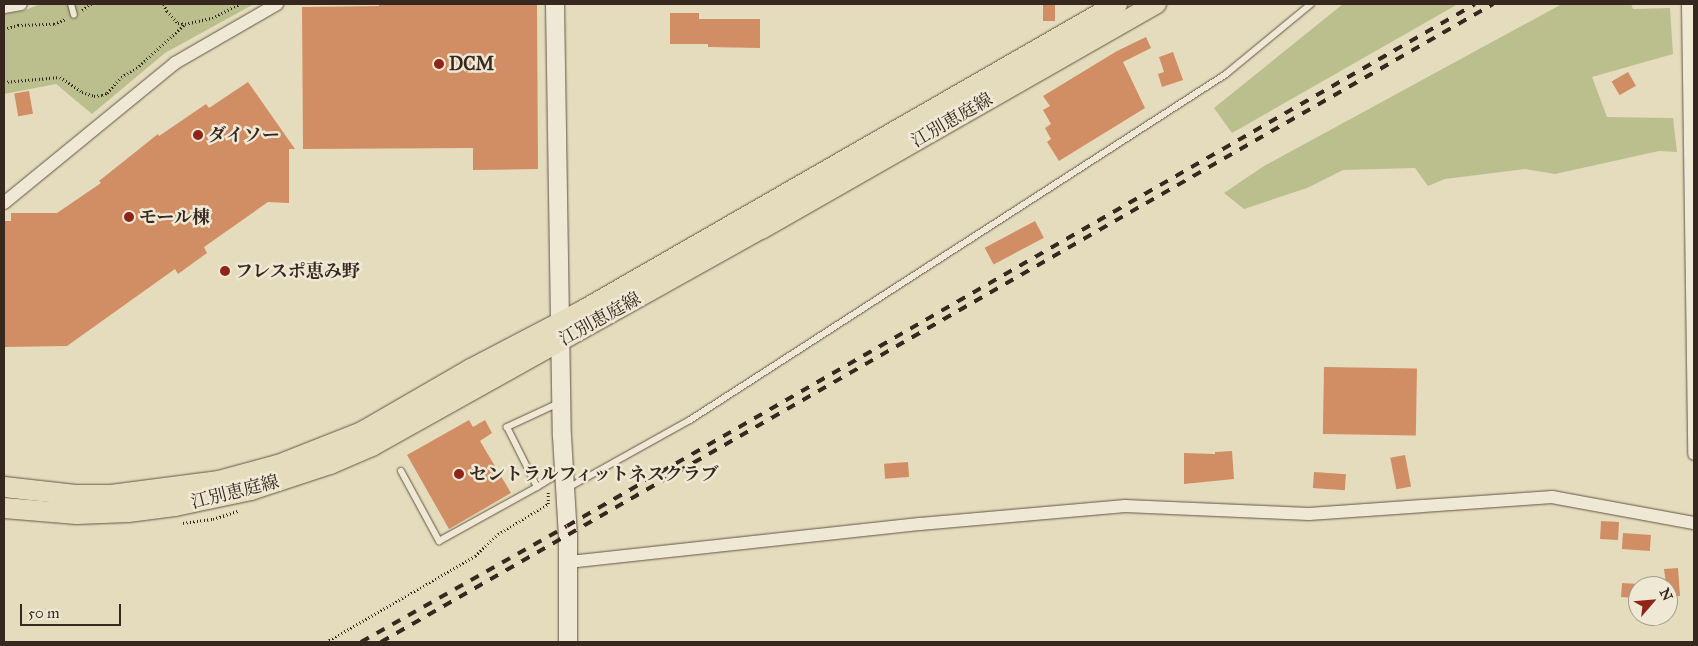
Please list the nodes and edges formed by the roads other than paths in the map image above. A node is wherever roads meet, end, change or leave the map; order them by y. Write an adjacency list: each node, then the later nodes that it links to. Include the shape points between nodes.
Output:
1 (21, 4): 9 (street)
2 (71, 4): 10 (lane)
3 (277, 4): 11 (street, via 175,63)
4 (555, 4): 12 (street)
5 (1117, 4): 12 (main road, 江別恵庭線)
6 (1156, 4): 12 (main road, 江別恵庭線)
7 (1312, 4): 19 (lane, via 1218,80 690,420)
8 (1688, 4): 14 (street)
9 (4, 7)
10 (74, 15)
11 (4, 204)
12 (560, 332): 13 (street); 17 (main road, 江別恵庭線, via 466,372 362,432 278,465 219,481 111,495 76,495); 20 (main road, 江別恵庭線, via 372,446 330,464 251,490 128,512 77,514)
13 (562, 401): 16 (street); 18 (lane, via 507,427)
14 (1694, 454)
15 (401, 471): 18 (lane, via 439,541)
16 (564, 471): 18 (lane); 19 (street)
17 (4, 486)
18 (537, 487)
19 (565, 489): 22 (street)
20 (4, 508)
21 (1694, 523): 22 (street, via 1552,497 1309,514 1125,506 920,524)
22 (569, 562): 23 (street)
23 (568, 642)

